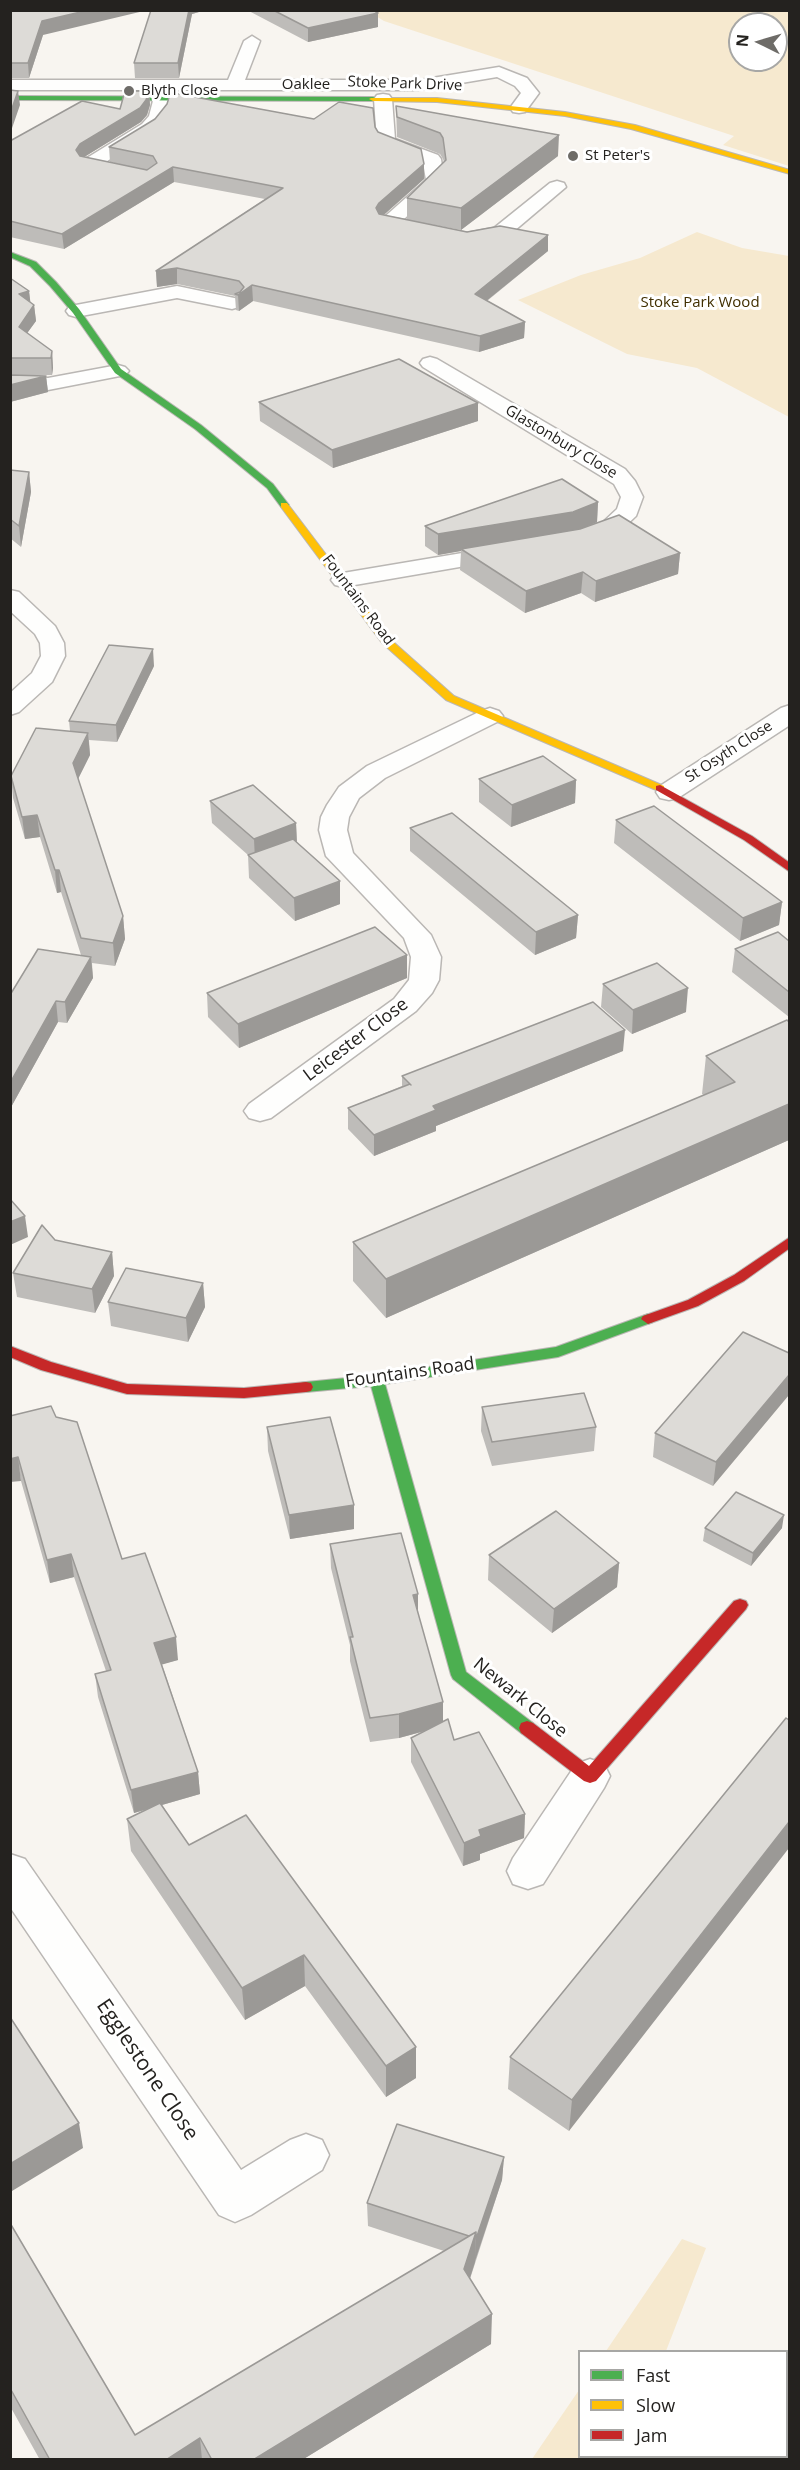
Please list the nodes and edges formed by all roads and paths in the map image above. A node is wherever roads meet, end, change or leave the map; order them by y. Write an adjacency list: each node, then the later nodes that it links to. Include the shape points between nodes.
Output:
1 (252, 41): 3 (street)
2 (10, 85): 3 (street, Oaklee)
3 (235, 85): 7 (street, Oaklee, via 420,85 499,72 521,82 530,93)
4 (10, 98): 5 (street, Stoke Park Drive)
5 (163, 98): 6 (street, Stoke Park Drive); 9 (street, via 157,117 148,128 81,169)
6 (383, 99): 7 (street, Stoke Park Drive); 10 (street, via 386,142 432,159 435,181 388,224 467,239 500,233)
7 (519, 108): 8 (street, Stoke Park Drive, via 632,127)
8 (789, 172)
9 (137, 175)
10 (557, 187)
11 (10, 254): 13 (street, Fountains Road, via 33,264)
12 (232, 303): 13 (street, via 177,292)
13 (76, 311): 15 (street, Fountains Road)
14 (430, 363): 17 (street, Glastonbury Close, via 624,481 631,504 621,520 596,535)
15 (118, 371): 16 (street, via 48,384); 19 (street, Fountains Road, via 198,427 270,486)
16 (10, 383)
17 (567, 543)
18 (520, 551): 19 (street)
19 (343, 580): 23 (street, Fountains Road, via 386,641 450,698)
20 (10, 597): 21 (street, via 46,632 53,656 43,677)
21 (10, 707)
22 (789, 713): 24 (street, St Osyth Close)
23 (490, 716): 24 (street, Fountains Road); 26 (street, Leicester Close, via 376,772 349,793 341,805 333,830 340,856 417,935 426,957 424,980 405,1005)
24 (669, 792): 25 (street, Fountains Road, via 748,838)
25 (789, 869)
26 (261, 1111)
27 (789, 1241): 29 (street, Fountains Road, via 739,1278 693,1303 558,1352)
28 (10, 1351): 29 (street, Fountains Road, via 46,1366 127,1389 244,1393)
29 (377, 1380): 31 (street, Newark Close, via 459,1675)
30 (740, 1605): 31 (street)
31 (590, 1776): 32 (street)
32 (528, 1871)
33 (10, 1872): 34 (street, Egglestone Close, via 236,2200)
34 (306, 2155)

